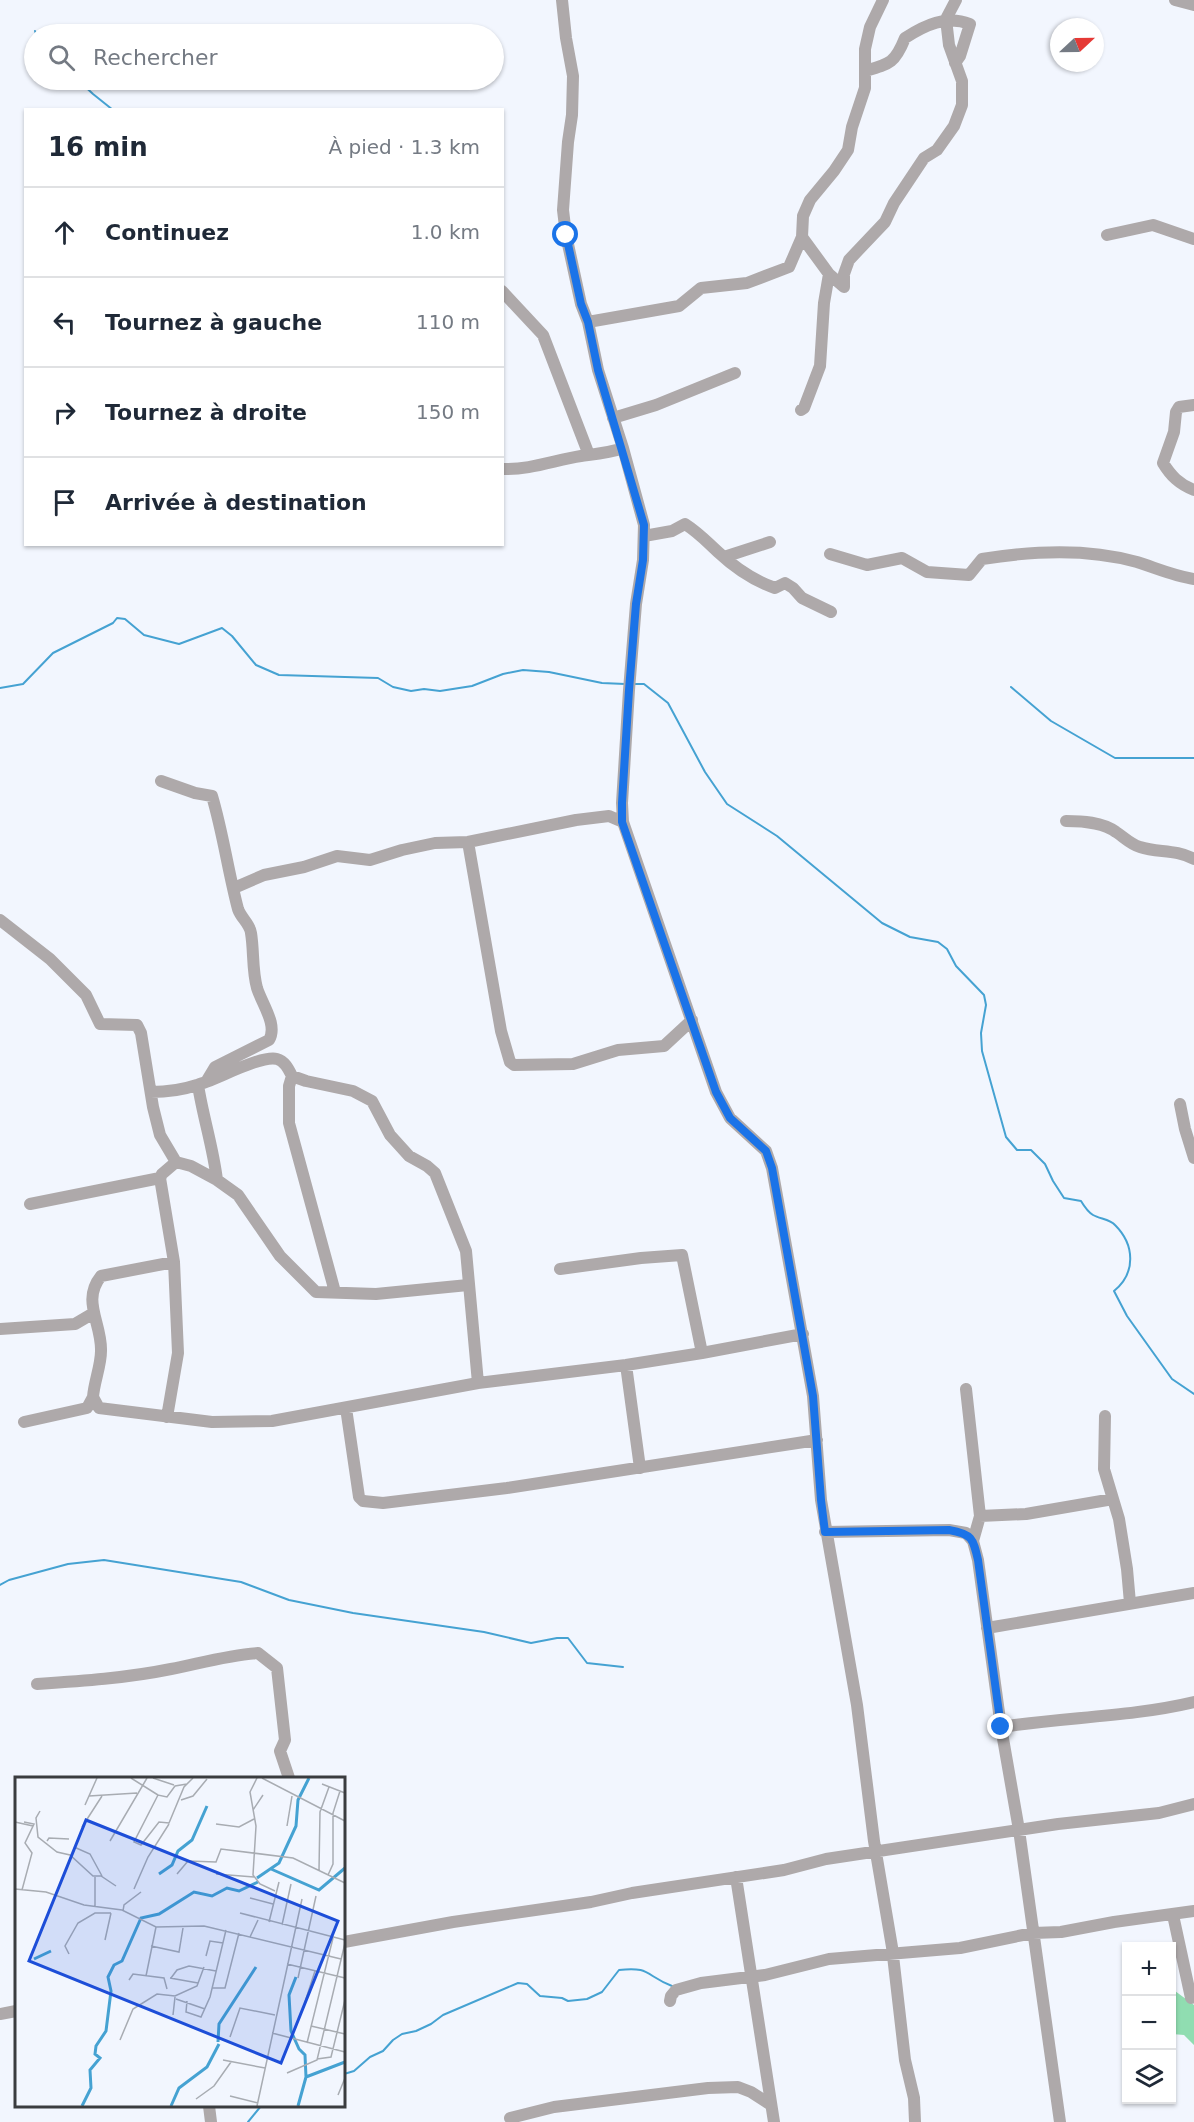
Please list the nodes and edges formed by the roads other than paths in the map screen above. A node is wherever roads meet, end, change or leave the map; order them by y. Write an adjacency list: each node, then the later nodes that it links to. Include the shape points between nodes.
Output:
1 (562, 0): 14 (street, via 573,76 563,210)
2 (883, 0): 8 (street, via 870,27)
3 (956, 0): 6 (street)
4 (1175, 0): 5 (street)
5 (1194, 5)
6 (946, 20): 7 (street); 7 (street, via 970,24); 8 (street, via 905,38 888,64)
7 (955, 63): 12 (street, via 962,81 962,105 954,126 937,150 924,158 885,222 849,260 844,288)
8 (865, 71): 10 (street, via 865,88 848,150 810,200 803,216)
9 (1107, 235): 11 (street, via 1153,225)
10 (802, 237): 12 (street); 14 (street, via 789,267 747,283 700,288 679,306)
11 (1194, 239)
12 (829, 274): 17 (street, via 820,366)
13 (504, 293): 20 (street, via 543,335)
14 (588, 322): 18 (street)
15 (735, 373): 18 (street)
16 (1194, 405): 22 (street, via 1179,407 1176,412 1174,432 1163,463 1170,475)
17 (801, 410)
18 (613, 418): 19 (street)
19 (623, 448): 20 (street); 23 (street)
20 (589, 455): 21 (street)
21 (504, 469)
22 (1194, 490)
23 (644, 536): 26 (street, via 672,531 685,524); 31 (street)
24 (770, 542): 26 (street)
25 (831, 554): 27 (street, via 867,565 902,558 927,572 969,575 982,560 1010,554 1079,553 1137,562)
26 (724, 557): 28 (street, via 761,583 775,588 785,583 802,598)
27 (1194, 579)
28 (831, 612)
29 (161, 781): 34 (street, via 213,796)
30 (1066, 821): 33 (street, via 1100,825 1139,847 1175,851)
31 (622, 822): 32 (street, via 609,816 576,820); 36 (street)
32 (468, 842): 34 (street, via 435,843 370,860 337,856 264,875); 36 (street, via 510,1062 573,1064 618,1050 664,1046)
33 (1194, 859)
34 (234, 888): 38 (street, via 239,912 251,931 257,988 273,1034 269,1040 215,1067)
35 (0, 920): 39 (street, via 50,959 86,994 100,1024 137,1025)
36 (692, 1020): 52 (street, via 716,1092 730,1118 766,1151)
37 (292, 1076): 38 (street, via 286,1064 277,1059 253,1063); 48 (street, via 353,1091 372,1101 390,1135 409,1156 435,1173 466,1251); 49 (street, via 289,1123)
38 (202, 1084): 39 (street); 44 (street, via 202,1113)
39 (151, 1092): 42 (street, via 160,1135)
40 (1180, 1104): 41 (street)
41 (1194, 1158)
42 (176, 1162): 43 (street); 44 (street)
43 (160, 1178): 45 (street); 46 (street)
44 (217, 1180): 49 (street, via 238,1195 279,1256 316,1292)
45 (30, 1204)
46 (174, 1262): 50 (street, via 101,1276 93,1286); 60 (street, via 178,1353)
47 (560, 1269): 53 (street, via 682,1255)
48 (468, 1285): 49 (street, via 376,1294); 55 (street)
49 (334, 1293)
50 (92, 1314): 51 (street, via 75,1324); 57 (street, via 102,1353)
51 (0, 1329)
52 (803, 1334): 53 (street); 62 (street)
53 (702, 1353): 54 (street)
54 (626, 1365): 55 (street); 63 (street)
55 (478, 1383): 58 (street)
56 (966, 1389): 65 (street)
57 (93, 1404): 60 (street); 61 (street)
58 (346, 1408): 60 (street, via 272,1421 212,1422); 63 (street, via 359,1497 363,1501 383,1503)
59 (1105, 1416): 64 (street, via 1104,1469)
60 (167, 1417)
61 (24, 1422)
62 (817, 1440): 63 (street); 66 (street)
63 (640, 1468)
64 (1113, 1499): 65 (street, via 1026,1514); 69 (street)
65 (980, 1516): 67 (street)
66 (825, 1532): 67 (street, via 949,1530 966,1533); 77 (street, via 857,1705)
67 (973, 1541): 70 (street)
68 (1194, 1593): 69 (street)
69 (1130, 1604): 70 (street)
70 (987, 1628): 73 (street)
71 (37, 1684): 74 (street, via 102,1679 258,1653 277,1668 285,1740 280,1751)
72 (1194, 1702): 73 (street, via 1125,1714)
73 (1001, 1727): 76 (street)
74 (288, 1777)
75 (1194, 1804): 76 (street, via 1149,1814)
76 (1019, 1830): 77 (street); 81 (street)
77 (876, 1852): 78 (street); 83 (street)
78 (736, 1877): 82 (street); 84 (street)
79 (1194, 1911): 80 (street)
80 (1173, 1915): 81 (street); 85 (street)
81 (1033, 1933): 83 (street, via 960,1948); 95 (street)
82 (345, 1942)
83 (893, 1952): 84 (street, via 829,1959); 94 (street)
84 (751, 1975): 86 (street, via 676,1990); 89 (street)
85 (1191, 1998)
86 (670, 2001)
87 (15, 2011): 88 (street)
88 (0, 2014)
89 (771, 2105): 91 (street, via 738,2086 554,2107); 93 (street)
90 (209, 2107): 92 (street)
91 (510, 2118)
92 (211, 2122)
93 (774, 2122)
94 (915, 2122)
95 (1060, 2122)

